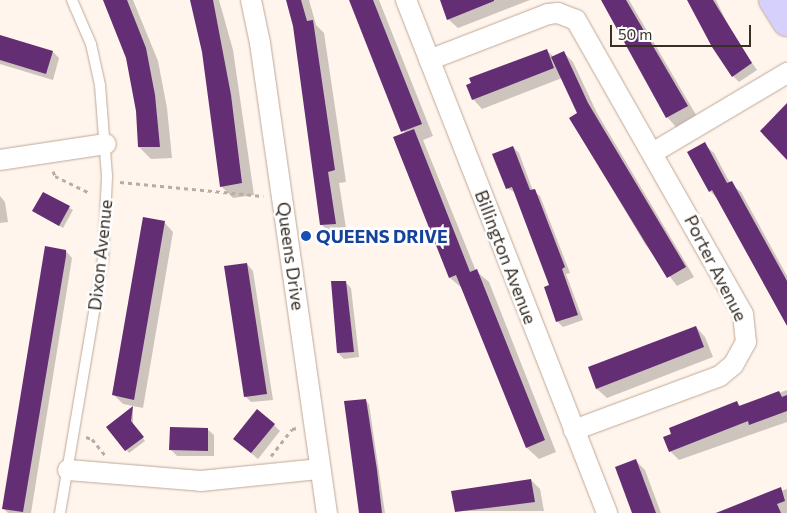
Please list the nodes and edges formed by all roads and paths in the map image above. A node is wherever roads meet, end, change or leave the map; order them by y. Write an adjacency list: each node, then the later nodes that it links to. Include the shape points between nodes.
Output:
1 (72, 0): 8 (lane, Dixon Avenue, via 91,44)
2 (251, 0): 18 (street, Queens Drive, via 260,43)
3 (406, 0): 6 (street, Billington Avenue)
4 (773, 0): 5 (main road)
5 (787, 22)
6 (429, 60): 9 (street, Porter Avenue, via 548,14 567,15 583,27); 16 (street, Billington Avenue)
7 (787, 73): 9 (street)
8 (106, 144): 10 (street); 19 (lane, Dixon Avenue, via 103,259)
9 (654, 152): 16 (street, Porter Avenue, via 744,314 746,342 733,365 720,376)
10 (0, 160)
11 (53, 171): 13 (path, via 55,176)
12 (120, 182): 14 (path)
13 (90, 193)
14 (270, 196)
15 (298, 428): 17 (path, via 292,429)
16 (574, 430): 22 (street, Billington Avenue)
17 (266, 463)
18 (320, 469): 19 (street, via 201,481); 21 (street, Queens Drive)
19 (68, 470): 20 (lane, Dixon Avenue)
20 (60, 513)
21 (327, 513)
22 (607, 513)

